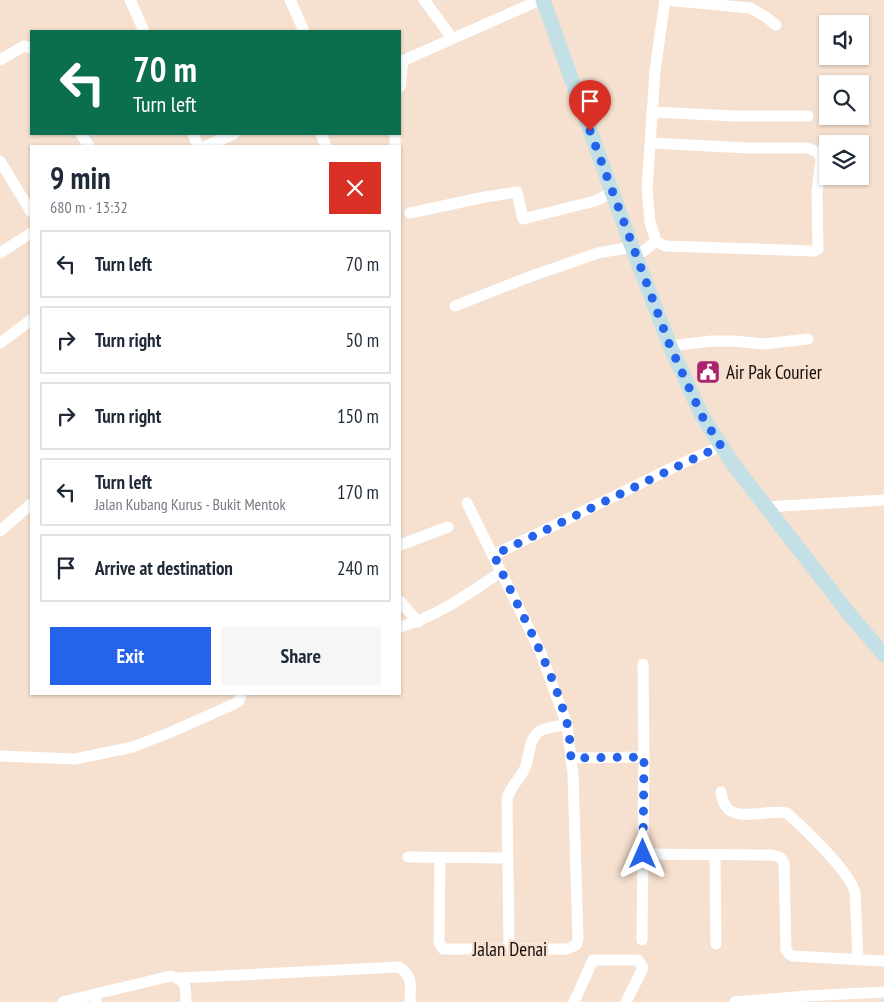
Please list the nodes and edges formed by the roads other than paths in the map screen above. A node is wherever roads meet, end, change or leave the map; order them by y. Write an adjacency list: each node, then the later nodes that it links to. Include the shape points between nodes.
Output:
1 (130, 0): 7 (street)
2 (424, 0): 9 (street)
3 (541, 0): 9 (street); 20 (main road)
4 (665, 0): 6 (street, via 750,8); 14 (street)
5 (293, 1): 8 (street)
6 (776, 25)
7 (144, 30)
8 (304, 30)
9 (452, 38): 12 (street)
10 (30, 48): 11 (street, via 24,46)
11 (0, 60)
12 (402, 61): 13 (street)
13 (401, 74)
14 (652, 112): 15 (street); 17 (street)
15 (808, 116)
16 (232, 135): 18 (street)
17 (650, 142): 24 (street, via 647,203); 24 (street, via 808,148 818,152 821,159 816,250 665,246)
18 (208, 145)
19 (0, 161): 21 (street)
20 (612, 193): 22 (street, via 523,219 517,192); 25 (main road)
21 (30, 210)
22 (410, 213)
23 (30, 234): 26 (street)
24 (656, 241): 25 (street)
25 (634, 252): 27 (street, via 598,253); 31 (main road)
26 (0, 253)
27 (455, 306)
28 (30, 321): 30 (street)
29 (808, 339): 31 (street, via 763,344 711,341)
30 (0, 343)
31 (670, 346): 32 (main road, via 702,416)
32 (723, 449): 36 (main road); 40 (street, via 674,468)
33 (884, 500): 36 (street)
34 (467, 503): 40 (street)
35 (30, 505): 38 (street)
36 (766, 507): 45 (main road)
37 (448, 527): 39 (street)
38 (0, 531)
39 (401, 545)
40 (494, 555): 41 (street)
41 (501, 572): 43 (street); 48 (street, via 540,651)
42 (401, 602): 43 (street)
43 (418, 622): 44 (street)
44 (401, 627)
45 (884, 655)
46 (643, 664): 50 (street)
47 (241, 695): 49 (street, via 232,705 133,747 75,759)
48 (567, 724): 51 (street); 57 (street, via 540,730 531,743 525,768 508,793)
49 (0, 756)
50 (644, 757): 51 (street); 53 (street)
51 (571, 758): 60 (street, Jalan Denai, via 578,939 576,945 567,949)
52 (721, 792): 61 (street, via 724,804 730,810 748,814 787,813 841,868 855,892)
53 (643, 854): 54 (street); 58 (street)
54 (715, 854): 59 (street); 61 (street, via 772,855 783,860 786,950 789,954)
55 (408, 857): 56 (street)
56 (440, 858): 57 (street); 60 (street, Jalan Denai, via 440,945 446,949)
57 (508, 858): 60 (street)
58 (642, 940)
59 (716, 944)
60 (509, 949)
61 (858, 960): 62 (street)
62 (884, 961)
63 (179, 978): 65 (street, via 171,976); 68 (street, via 185,984); 69 (street, via 399,967 411,979)
64 (884, 992): 66 (street)
65 (95, 998): 67 (street)
66 (805, 999): 72 (street)
67 (63, 1002)
68 (186, 1002)
69 (410, 1002)
70 (574, 1002): 71 (street, via 593,960 638,960 643,968)
71 (626, 1002)
72 (735, 1002)

